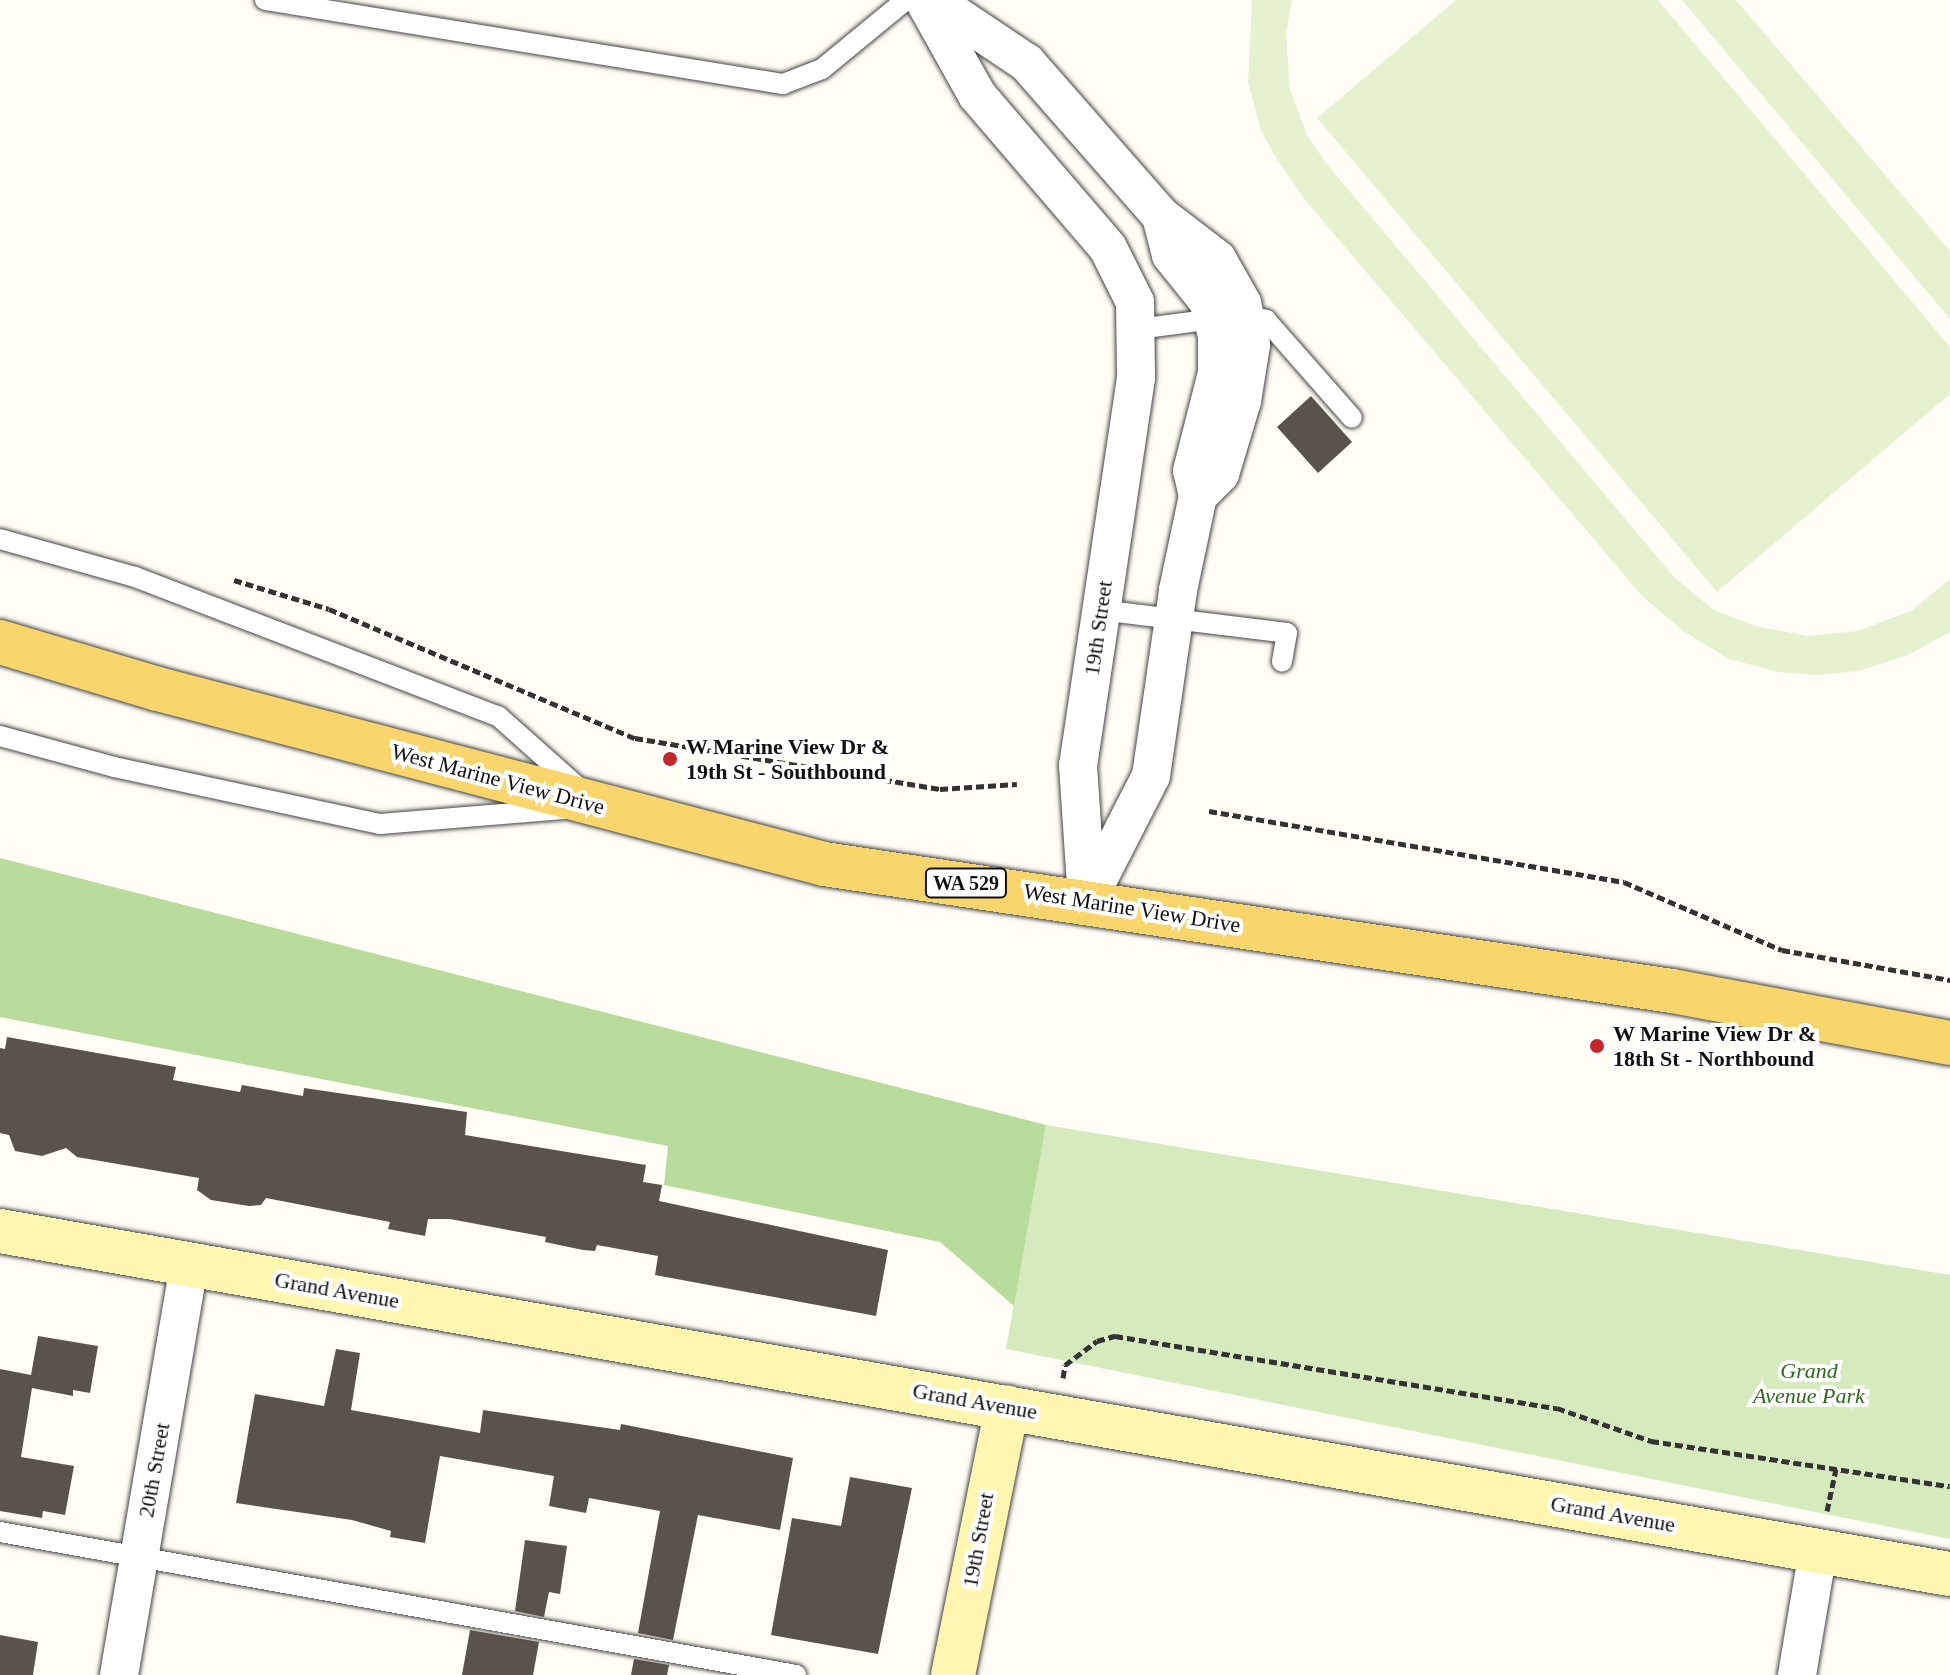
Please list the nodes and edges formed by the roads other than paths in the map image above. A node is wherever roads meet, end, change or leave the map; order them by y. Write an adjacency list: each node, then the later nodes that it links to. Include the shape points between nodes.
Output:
1 (265, 0): 2 (lane, via 783,84 822,69)
2 (906, 0)
3 (924, 0): 6 (street, 19th Street, via 977,95 1108,248 1135,302)
4 (933, 0): 5 (street, via 1027,63 1161,216 1217,259)
5 (1229, 316): 6 (lane); 7 (lane, via 1266,320); 11 (street, via 1251,345 1242,401 1220,474 1198,496)
6 (1138, 329): 9 (street, 19th Street, via 1136,378)
7 (1352, 418)
8 (0, 539): 16 (lane, via 135,577 498,716)
9 (1100, 610): 11 (lane); 17 (street, 19th Street, via 1078,765)
10 (1291, 611): 12 (lane)
11 (1174, 621): 12 (lane); 17 (street, via 1151,776)
12 (1287, 633): 14 (lane)
13 (0, 642): 16 (main road, West Marine View Drive / WA 529)
14 (1282, 662)
15 (0, 736): 16 (lane, via 130,771 380,824)
16 (599, 806): 17 (main road, West Marine View Drive / WA 529, via 824,864)
17 (1087, 901): 18 (main road, West Marine View Drive / WA 529, via 1672,991)
18 (1950, 1043)
19 (0, 1231): 20 (street, Grand Avenue)
20 (189, 1264): 21 (street, Grand Avenue); 24 (street, 20th Street)
21 (1007, 1407): 23 (street, Grand Avenue); 28 (street, 19th Street)
22 (0, 1532): 24 (lane)
23 (1818, 1551): 25 (street, Grand Avenue); 29 (street)
24 (139, 1556): 26 (street, 20th Street); 27 (lane)
25 (1950, 1574)
26 (119, 1675)
27 (796, 1675)
28 (953, 1675)
29 (1797, 1675)

